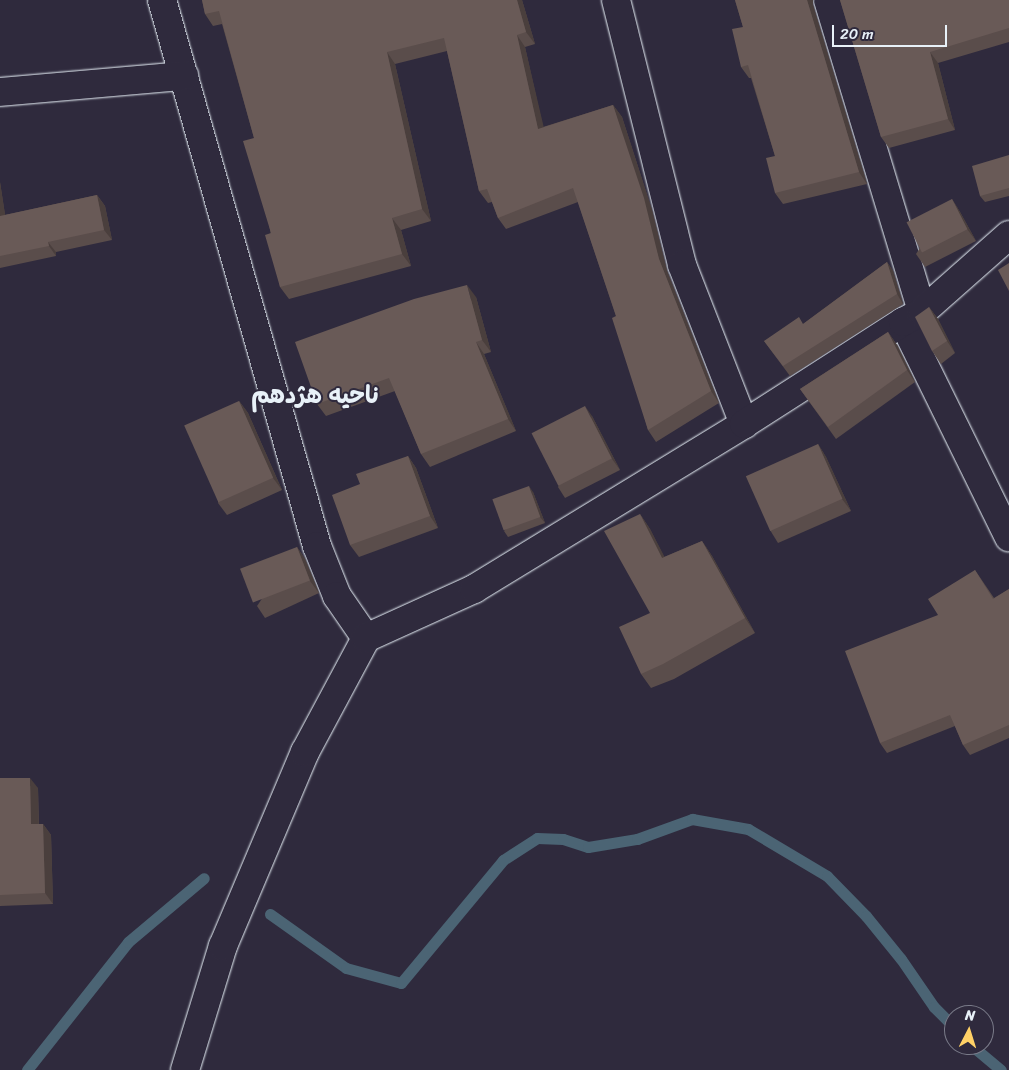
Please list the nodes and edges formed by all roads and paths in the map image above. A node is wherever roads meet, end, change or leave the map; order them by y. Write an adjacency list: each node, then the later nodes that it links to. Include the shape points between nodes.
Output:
1 (162, 0): 4 (street)
2 (616, 0): 8 (street, via 682,265)
3 (828, 0): 7 (street)
4 (184, 76): 5 (street); 10 (street, via 317,546 337,596)
5 (0, 92)
6 (1009, 235): 7 (street)
7 (912, 317): 8 (street); 9 (street)
8 (744, 424): 10 (street, via 474,589)
9 (1009, 537)
10 (366, 638): 11 (street, via 305,752 227,937)
11 (185, 1070)

